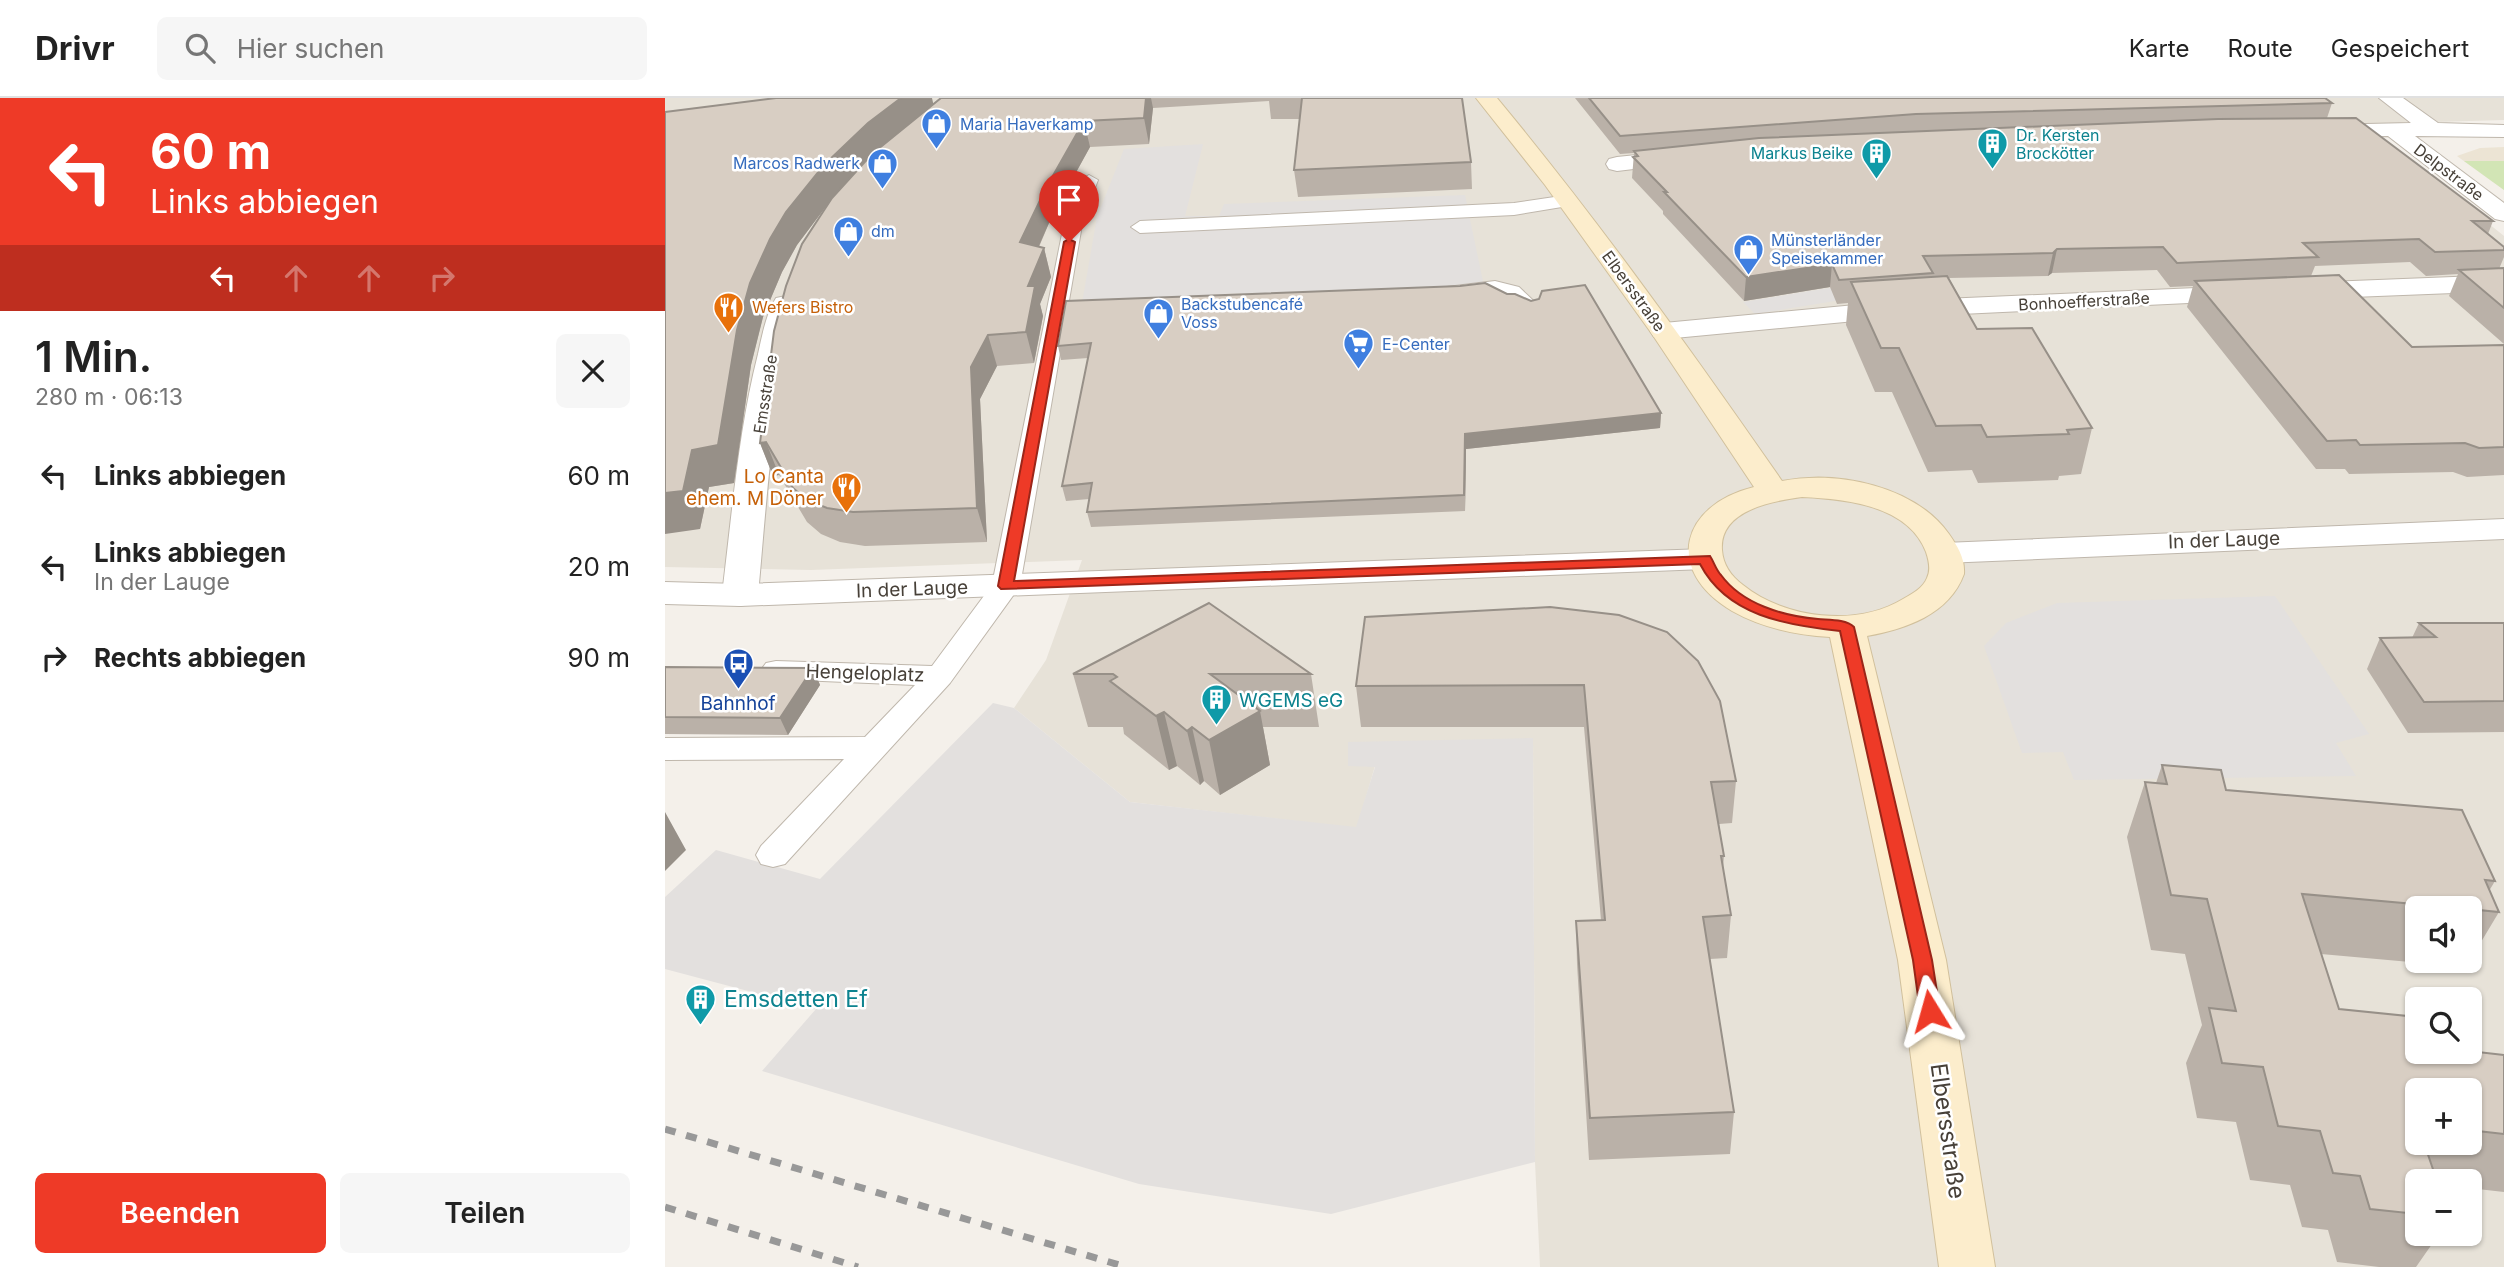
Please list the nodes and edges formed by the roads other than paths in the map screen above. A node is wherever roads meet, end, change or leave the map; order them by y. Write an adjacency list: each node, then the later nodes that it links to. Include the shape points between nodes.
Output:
1 (1486, 98): 10 (main road, Elbersstraße)
2 (2389, 98): 3 (street, Delpstraße)
3 (2433, 129): 4 (street); 6 (street)
4 (2393, 130): 5 (street); 11 (street, Delpstraße)
5 (2296, 131)
6 (2504, 131)
7 (1706, 155): 8 (street)
8 (1617, 164)
9 (1089, 180): 22 (lane, via 1074,219)
10 (1568, 201): 12 (lane, via 1514,209); 17 (main road, Elbersstraße)
11 (2504, 214)
12 (1140, 227)
13 (2504, 282): 17 (street, Bonhoefferstraße, via 1898,309)
14 (793, 284): 24 (street, Emsstraße, via 774,340 763,395)
15 (1433, 292): 16 (lane, via 1488,286 1517,292)
16 (1529, 307)
17 (1664, 331): 18 (main road, Elbersstraße)
18 (1773, 491): 20 (main road, via 1834,489 1883,501 1916,518 1934,534); 21 (main road, via 1742,501 1718,517 1706,537)
19 (2504, 529): 20 (street, In der Lauge)
20 (1944, 553): 25 (main road, via 1946,574 1935,594 1914,610 1883,622)
21 (1705, 559): 22 (street, In der Lauge); 25 (main road, via 1730,594 1754,608 1793,621)
22 (1006, 586): 24 (street, In der Lauge); 27 (lane, Hengeloplatz)
23 (665, 593): 24 (street, In der Lauge)
24 (740, 595)
25 (1846, 627): 31 (main road, Elbersstraße, via 1922,960)
26 (754, 669): 27 (lane, Hengeloplatz)
27 (940, 676): 28 (lane, Hengeloplatz)
28 (874, 748): 29 (lane); 30 (lane, Hengeloplatz)
29 (665, 749)
30 (773, 855)
31 (1968, 1267)

